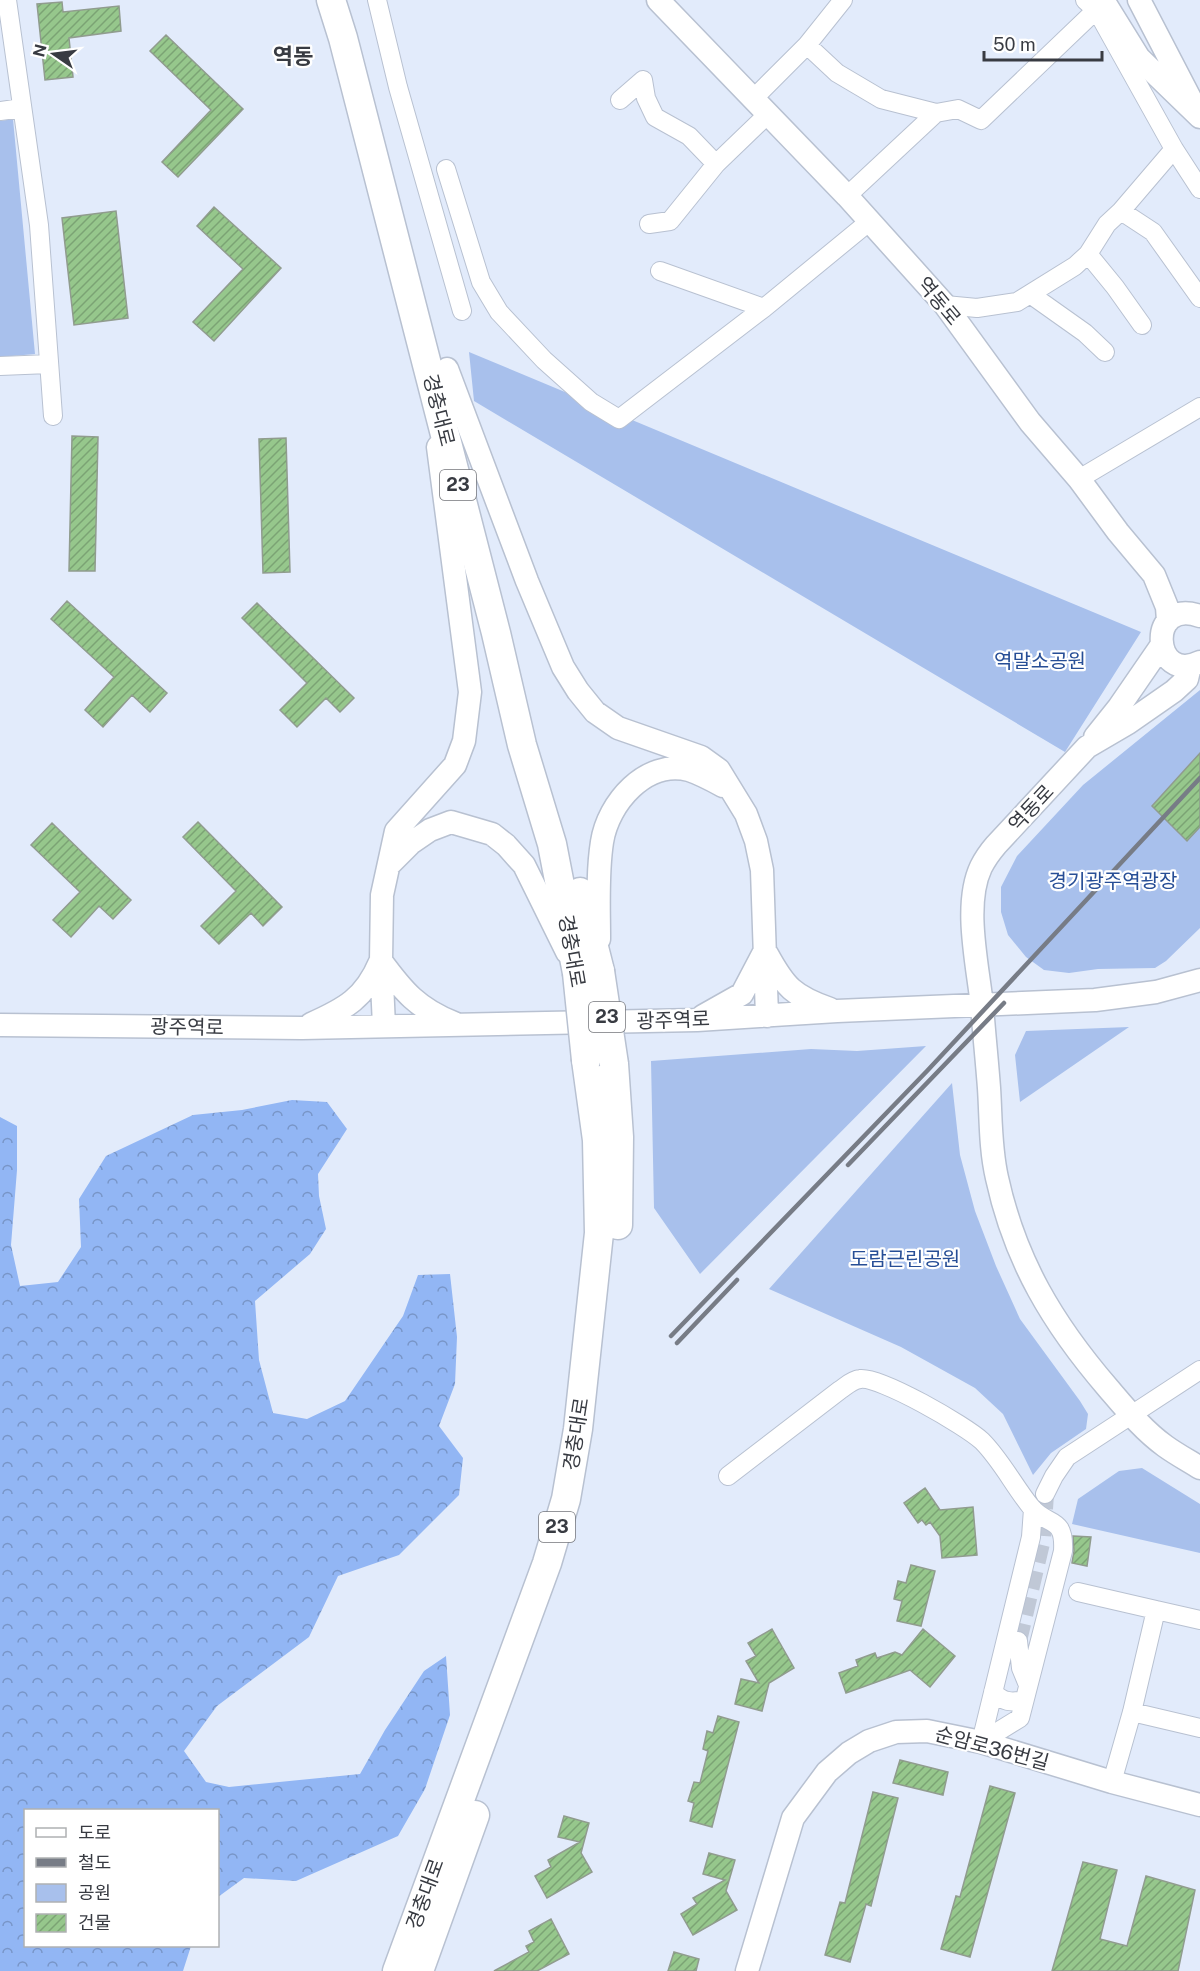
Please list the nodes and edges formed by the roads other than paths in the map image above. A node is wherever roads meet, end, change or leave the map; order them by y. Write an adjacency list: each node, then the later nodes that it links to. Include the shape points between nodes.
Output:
1 (7, 0): 14 (street)
2 (319, 0): 10 (street)
3 (331, 0): 10 (main road, 경충대로 / 23)
4 (348, 0): 37 (main road, 경충대로 / 23)
5 (377, 0): 32 (street)
6 (658, 0): 13 (street, 역동로)
7 (843, 0): 11 (street)
8 (1139, 0): 17 (street)
9 (1094, 2): 16 (street, via 981,120 957,109); 17 (street, via 1139,58); 18 (street)
10 (343, 38): 37 (main road, 경충대로 / 23)
11 (807, 45): 13 (street); 16 (street, via 837,73 881,99)
12 (620, 100): 19 (street, via 643,80 646,98 656,117 689,136)
13 (760, 107): 19 (street); 22 (street, 역동로)
14 (22, 108): 15 (street); 35 (street, via 39,225)
15 (0, 111)
16 (936, 113): 22 (street)
17 (1200, 117)
18 (1174, 149): 21 (street); 23 (street)
19 (716, 164): 25 (street, via 670,221)
20 (446, 169): 31 (street, via 481,282 499,312 584,396 619,419)
21 (1200, 189)
22 (847, 196): 24 (street, 역동로)
23 (1121, 211): 26 (street, via 1107,224); 29 (street, via 1153,232)
24 (870, 221): 30 (street, 역동로); 31 (street)
25 (649, 224)
26 (1088, 255): 28 (street); 33 (street)
27 (660, 271): 31 (street)
28 (1030, 294): 30 (street, via 1017,302 977,308); 34 (street)
29 (1200, 297)
30 (945, 305): 40 (street, 역동로, via 1030,422)
31 (764, 308)
32 (462, 311)
33 (1142, 325)
34 (1105, 351)
35 (49, 364): 36 (street); 39 (street)
36 (0, 366)
37 (437, 369): 47 (street, via 563,667 578,692 618,728 701,758 719,771); 48 (street, via 470,692 464,741 455,765 396,831); 51 (main road, 경충대로 / 23, via 522,745)
38 (1200, 407): 40 (street)
39 (53, 416)
40 (1079, 479): 41 (street, 역동로)
41 (1160, 587): 42 (street, 역동로, via 1184,599); 43 (street)
42 (1200, 616): 43 (street, 역동로, via 1183,613)
43 (1168, 621): 44 (street, via 1162,628)
44 (1161, 646): 45 (street, 역동로, via 1172,662); 46 (street)
45 (1195, 664): 46 (street, 역동로, via 1187,679 1173,691)
46 (1087, 747): 53 (street, 역동로, via 996,845 981,868 974,890 973,921)
47 (730, 790): 49 (street, via 746,814 756,841 762,870); 51 (street, via 688,770 661,770 639,780 622,797 610,815 602,840)
48 (388, 866): 50 (street, via 382,895); 51 (street, via 411,843 451,822 492,834 524,865)
49 (765, 950): 54 (street, via 781,979 793,991 807,1001); 55 (street); 56 (street, via 742,994)
50 (381, 961): 58 (street); 59 (street, via 417,1004); 60 (street, via 373,979 343,1010)
51 (589, 972): 61 (main road, 경충대로 / 23, bridge)
52 (1200, 980): 53 (street, 광주역로, via 1115,998)
53 (981, 1006): 54 (street, 광주역로); 63 (street, 역동로, via 992,1148 1014,1236 1060,1328)
54 (837, 1011): 55 (street, 광주역로)
55 (767, 1016): 56 (street, 광주역로)
56 (697, 1020): 59 (street, 광주역로)
57 (0, 1025): 60 (street, 광주역로)
58 (384, 1026): 59 (street, 광주역로); 60 (street, 광주역로)
59 (461, 1026)
60 (302, 1028)
61 (600, 1062): 79 (main road, 경충대로 / 23, via 599,1233 586,1370 566,1499 547,1563); 80 (main road, 경충대로 / 23, via 619,1137 618,1229 582,1497 563,1572)
62 (1200, 1370): 63 (street)
63 (1131, 1415): 64 (street, 역동로, via 1165,1446); 66 (street, via 1067,1457)
64 (1200, 1468)
65 (728, 1476): 67 (street, via 861,1378 939,1412 973,1434 997,1459)
66 (1045, 1494)
67 (1033, 1509): 71 (street, via 1031,1537); 73 (street, via 1054,1522 1064,1536)
68 (1078, 1592): 69 (street)
69 (1156, 1610): 70 (street); 74 (street)
70 (1200, 1620)
71 (997, 1673): 72 (street); 73 (street, via 1018,1641)
72 (993, 1692): 73 (street, via 1014,1702); 76 (street)
73 (1026, 1693): 76 (street, via 1020,1718)
74 (1132, 1712): 75 (street); 77 (street)
75 (1200, 1728)
76 (981, 1742): 77 (street, 순암로36번길); 81 (street, 순암로36번길, via 927,1731 896,1732 869,1741 827,1772 793,1818)
77 (1112, 1782): 78 (street, 순암로36번길)
78 (1200, 1804)
79 (397, 1971)
80 (418, 1971)
81 (747, 1971)

